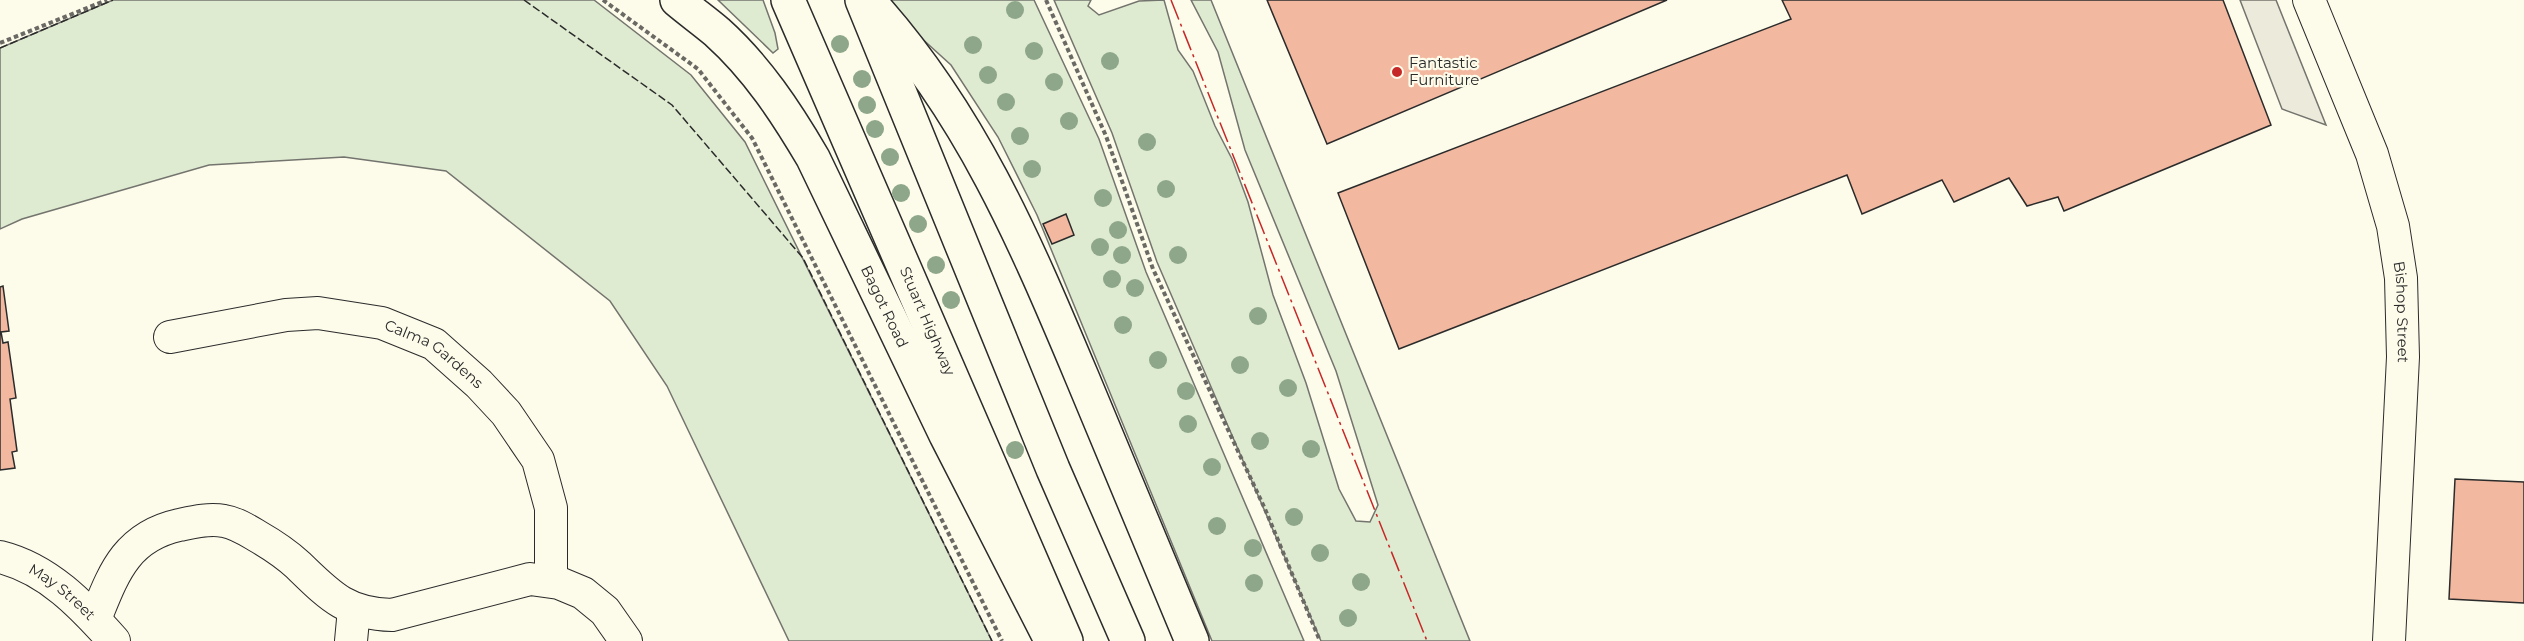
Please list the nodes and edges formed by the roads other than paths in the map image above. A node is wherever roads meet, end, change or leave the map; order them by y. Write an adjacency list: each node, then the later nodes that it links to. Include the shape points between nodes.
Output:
1 (677, 0): 13 (main road, Bagot Road, via 718,33 768,88 813,158 946,435)
2 (788, 0): 14 (main road, Stuart Highway)
3 (862, 0): 15 (main road, via 1053,469)
4 (868, 0): 16 (main road, via 934,80 995,184 1038,273)
5 (2309, 0): 17 (street, Bishop Street, via 2372,154 2393,226 2400,278 2403,357)
6 (170, 337): 8 (street, Calma Gardens, via 286,315 318,313 382,322 434,344 499,406 538,460 551,508)
7 (0, 557): 10 (street, May Street, via 58,585)
8 (551, 581): 9 (street, via 530,579 392,615); 12 (street, via 583,593 605,611)
9 (354, 609): 10 (street, via 246,528 224,521 200,521 174,526 130,552 116,569); 11 (street)
10 (104, 630)
11 (351, 641)
12 (626, 641)
13 (1051, 641)
14 (1065, 641)
15 (1128, 641)
16 (1192, 641)
17 (2389, 641)

